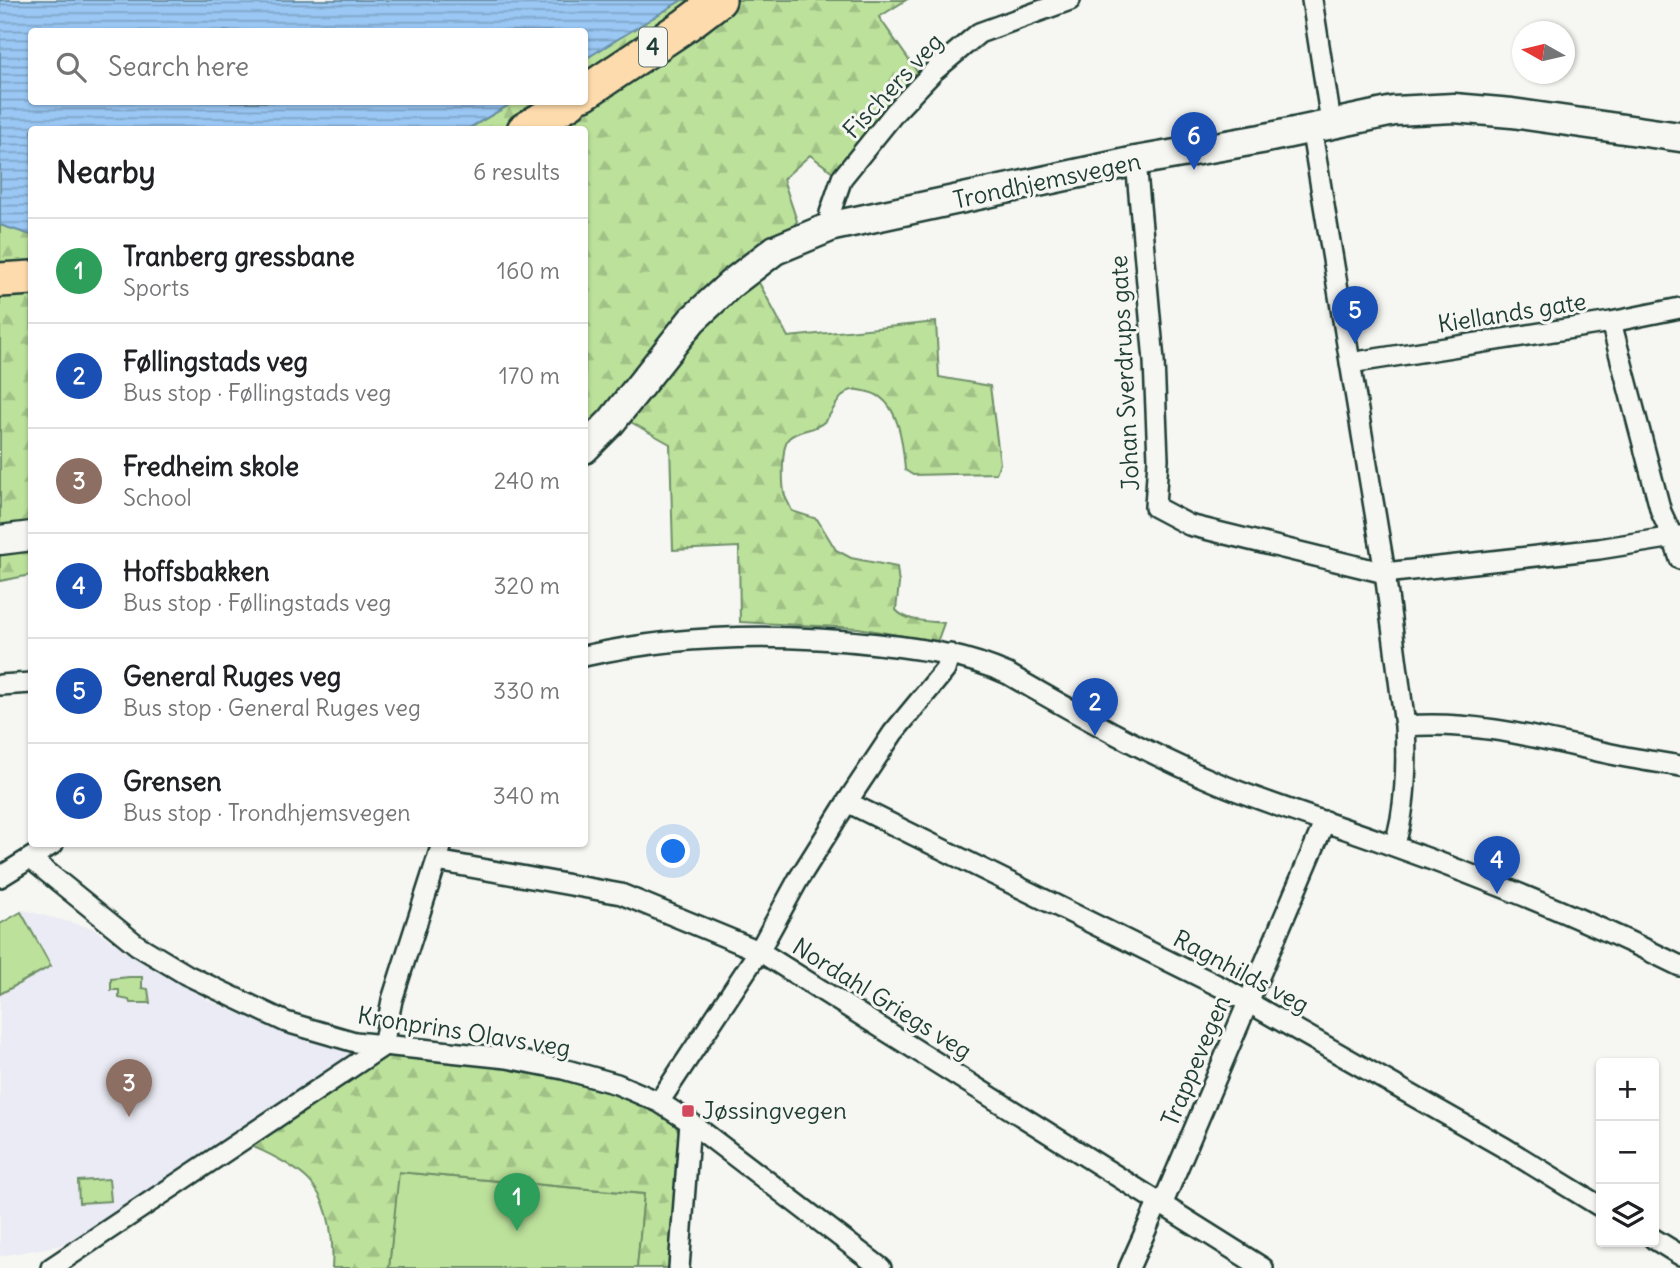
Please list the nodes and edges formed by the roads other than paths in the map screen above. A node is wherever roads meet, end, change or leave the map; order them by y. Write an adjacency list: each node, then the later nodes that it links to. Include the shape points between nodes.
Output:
1 (719, 0): 4 (highway, 4)
2 (1070, 0): 10 (street, Fischers veg, via 979,33 934,71 842,178 830,213)
3 (1312, 0): 6 (street)
4 (588, 90)
5 (565, 105): 7 (highway)
6 (1321, 125): 8 (main road, Trondhjemsvegen, via 1394,111 1454,108); 9 (main road, Trondhjemsvegen); 15 (street)
7 (531, 126)
8 (1680, 137)
9 (1136, 161): 10 (main road, Trondhjemsvegen); 21 (street, Johan Sverdrups gate, via 1154,361 1155,507 1189,525)
10 (833, 226): 16 (main road, Trondhjemsvegen, via 775,250 732,283 692,320)
11 (28, 278): 12 (highway)
12 (0, 280)
13 (1680, 308): 14 (street, Kiellands gate)
14 (1611, 323): 15 (street, Kiellands gate); 18 (street, via 1661,512)
15 (1350, 363): 21 (street)
16 (588, 445)
17 (28, 536): 19 (main road)
18 (1677, 537): 20 (street); 21 (street, Johan Sverdrups gate)
19 (0, 540)
20 (1680, 559)
21 (1385, 573): 26 (street)
22 (950, 654): 23 (street, via 849,641 758,637 670,640); 28 (street, via 945,670 892,733); 29 (street, via 1008,674 1184,768)
23 (588, 655)
24 (28, 683): 25 (street)
25 (0, 685)
26 (1405, 726): 27 (street, via 1500,729); 30 (street, via 1401,822)
27 (1680, 766)
28 (847, 802): 35 (street); 37 (street, Ragnhilds veg)
29 (1325, 821): 30 (street); 37 (street, Trappevegen)
30 (1394, 846): 36 (street, via 1537,901)
31 (49, 847): 33 (street)
32 (439, 852): 35 (street, Nordahl Griegs veg, via 621,894); 38 (street)
33 (31, 859): 34 (street); 38 (street, Kronprins Olavs veg, via 137,945 187,975 286,1022)
34 (0, 877)
35 (759, 951): 39 (street); 41 (street, Nordahl Griegs veg)
36 (1680, 965)
37 (1248, 1002): 41 (street, Trappevegen); 42 (street, Ragnhilds veg)
38 (383, 1046): 39 (street, Kronprins Olavs veg, via 507,1058 563,1069); 45 (street)
39 (659, 1102): 40 (street, Kronprins Olavs veg)
40 (690, 1122): 46 (street); 47 (street, Kronprins Olavs veg)
41 (1160, 1204): 48 (street, Trappevegen); 49 (street, Nordahl Griegs veg)
42 (1596, 1204)
43 (1659, 1242): 44 (street)
44 (1680, 1255)
45 (51, 1268)
46 (679, 1268)
47 (881, 1268)
48 (1129, 1268)
49 (1263, 1268)

